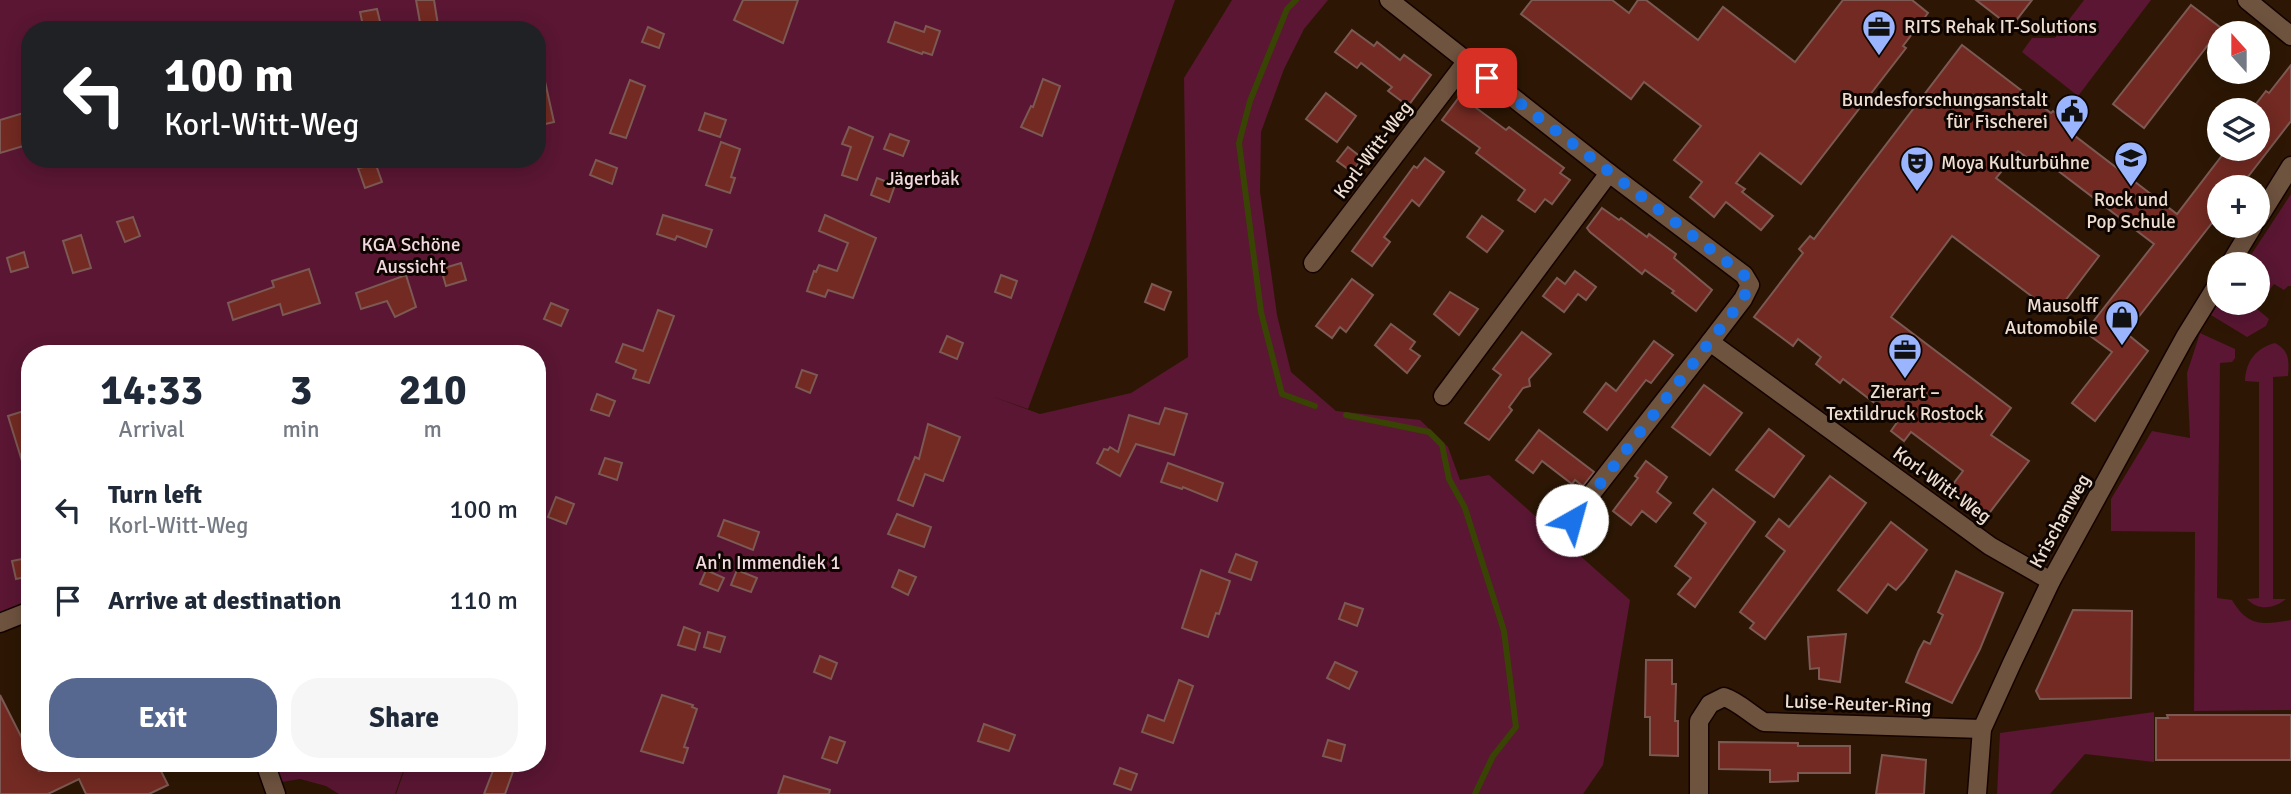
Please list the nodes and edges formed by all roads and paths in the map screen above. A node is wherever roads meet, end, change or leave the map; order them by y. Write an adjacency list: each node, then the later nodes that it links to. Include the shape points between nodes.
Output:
1 (1389, 0): 4 (street)
2 (2247, 0): 3 (street)
3 (2291, 36)
4 (1466, 62): 6 (street); 8 (street, Korl-Witt-Weg)
5 (2291, 166): 7 (street)
6 (1609, 173): 10 (street, via 1744,275 1749,285 1743,299); 11 (street)
7 (2270, 200)
8 (1313, 262)
9 (2207, 301): 13 (street, Krischanweg)
10 (1710, 342): 12 (street); 13 (street, Korl-Witt-Weg, via 1990,546)
11 (1443, 396)
12 (1572, 520)
13 (2051, 581): 16 (street, Krischanweg)
14 (21, 614): 15 (street)
15 (0, 622)
16 (1982, 730): 19 (street, Luise-Reuter-Ring, via 1764,722 1724,696 1710,704 1699,720); 20 (street, Krischanweg)
17 (268, 772): 18 (street)
18 (276, 794)
19 (1699, 794)
20 (1977, 794)

